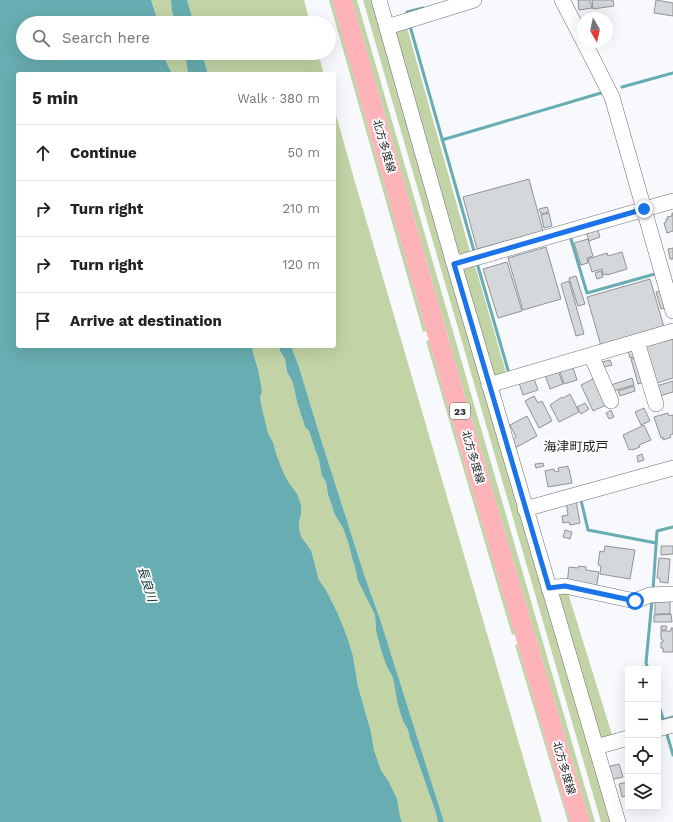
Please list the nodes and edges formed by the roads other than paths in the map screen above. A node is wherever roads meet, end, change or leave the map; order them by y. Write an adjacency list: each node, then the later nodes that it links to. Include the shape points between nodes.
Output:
1 (342, 0): 26 (main road, 北方多度線 / 23)
2 (379, 0): 5 (street)
3 (474, 0): 5 (street)
4 (562, 0): 6 (street)
5 (387, 27): 10 (street)
6 (577, 29)
7 (587, 48): 9 (street, via 612,98)
8 (673, 201): 9 (street)
9 (644, 209): 10 (street); 11 (street)
10 (454, 264): 15 (street)
11 (673, 311)
12 (673, 331): 13 (street)
13 (637, 342): 14 (street); 17 (street)
14 (591, 355): 15 (street); 16 (street)
15 (489, 385): 19 (street)
16 (611, 401)
17 (656, 404)
18 (673, 468): 19 (street)
19 (525, 509): 20 (street)
20 (549, 588): 21 (street, via 565,586 635,601 650,595); 25 (street)
21 (673, 594)
22 (673, 725): 23 (street)
23 (661, 728)
24 (625, 739): 25 (street)
25 (596, 747): 27 (street)
26 (580, 822)
27 (618, 822)

